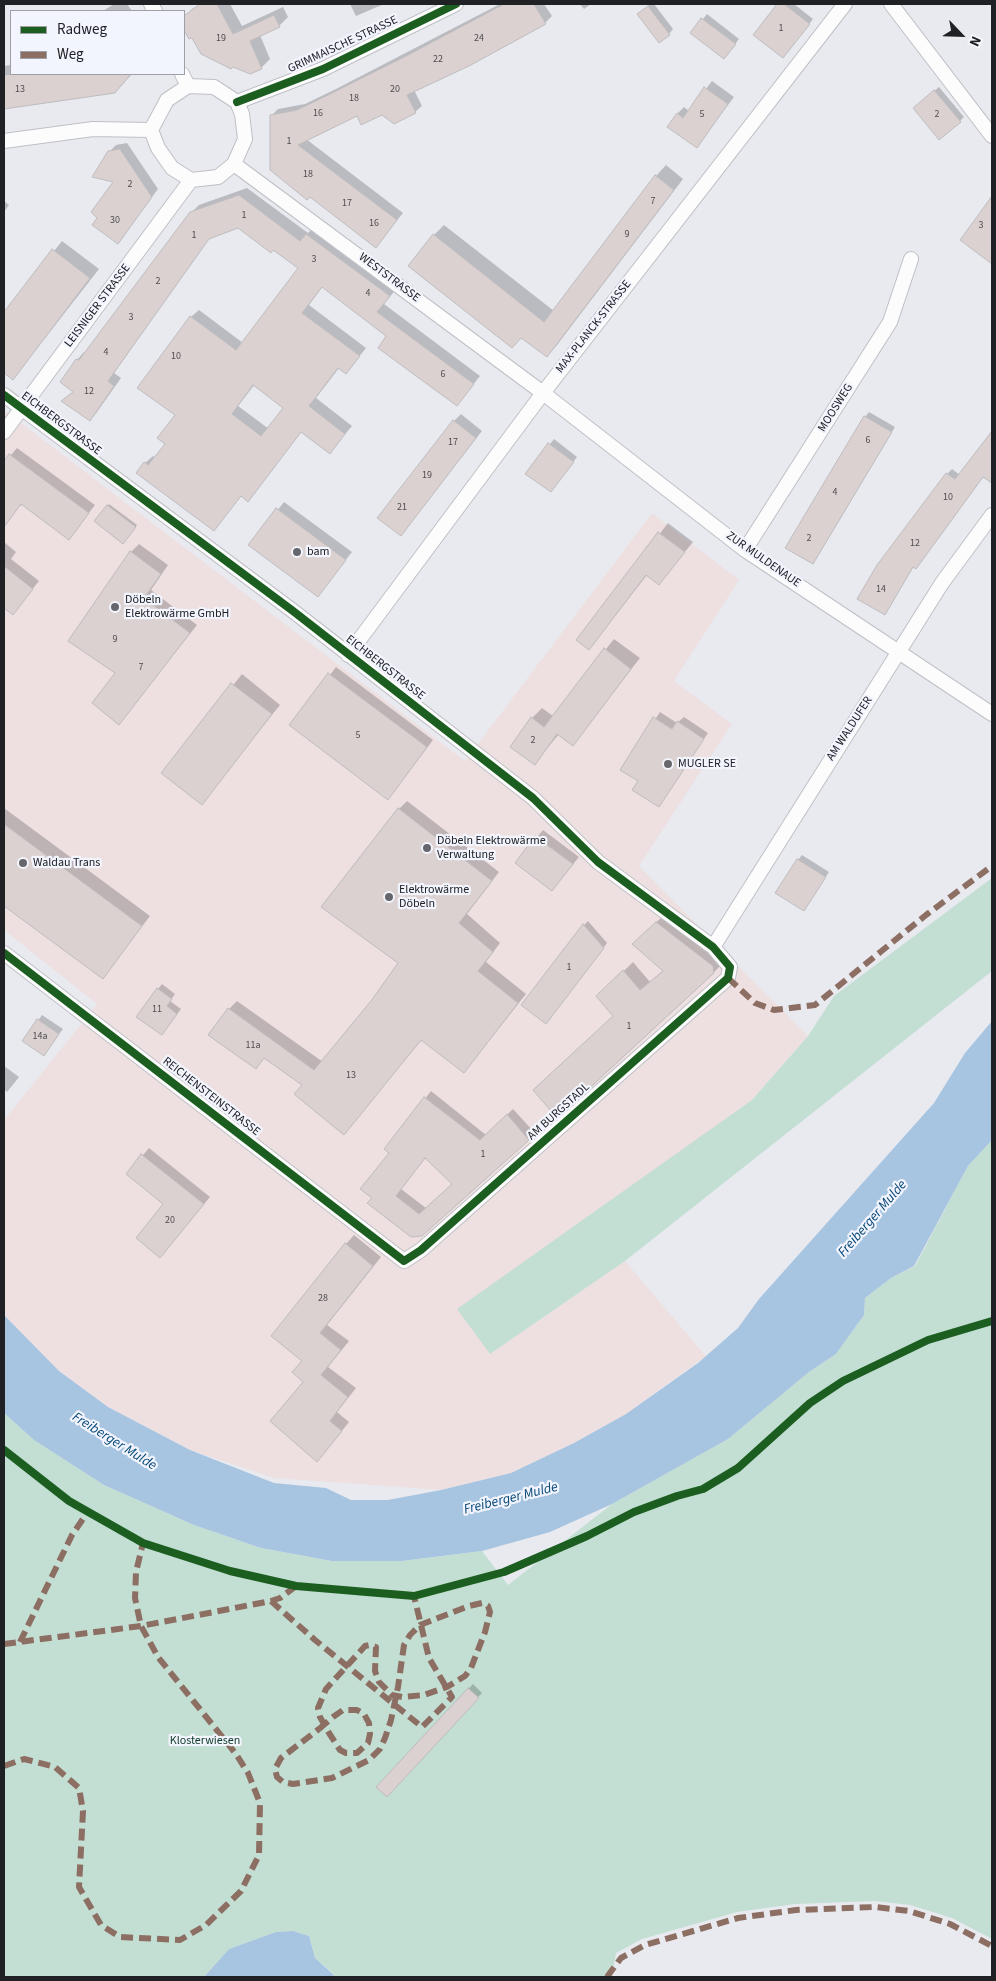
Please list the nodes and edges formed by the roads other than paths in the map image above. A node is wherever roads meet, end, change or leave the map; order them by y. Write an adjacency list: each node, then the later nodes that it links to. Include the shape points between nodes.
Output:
1 (456, 4): 5 (street, GRIMMAISCHE STRASSE, via 323,69)
2 (845, 4): 12 (street, MAX-PLANCK-STRASSE)
3 (891, 4): 7 (street)
4 (185, 80): 5 (street, via 214,87); 6 (street, via 167,100)
5 (237, 102): 9 (street, via 245,139)
6 (151, 130): 8 (street, via 93,129); 10 (street, via 158,148 172,168)
7 (992, 136)
8 (4, 141)
9 (234, 164): 10 (street, via 218,177); 12 (street, WESTSTRASSE)
10 (191, 180): 14 (street, LEISNIGER STRASSE)
11 (911, 259): 17 (street, MOOSWEG, via 890,322)
12 (543, 393): 17 (street, ZUR MULDENAUE); 19 (street, MAX-PLANCK-STRASSE)
13 (4, 395): 14 (street, EICHBERGSTRASSE)
14 (21, 409): 15 (street, LEISNIGER STRASSE); 19 (street, EICHBERGSTRASSE)
15 (4, 432)
16 (992, 515): 18 (street, AM WALDUFER, via 942,583)
17 (745, 550): 18 (street, ZUR MULDENAUE)
18 (899, 652): 20 (street, ZUR MULDENAUE); 21 (street, AM WALDUFER)
19 (348, 655): 21 (street, EICHBERGSTRASSE, via 545,807 598,862)
20 (992, 714)
21 (713, 947): 23 (street, EICHBERGSTRASSE, via 730,966)
22 (4, 953): 24 (street, REICHENSTEINSTRASSE)
23 (728, 978): 24 (street, AM BURGSTADL, via 421,1250)
24 (404, 1261)

